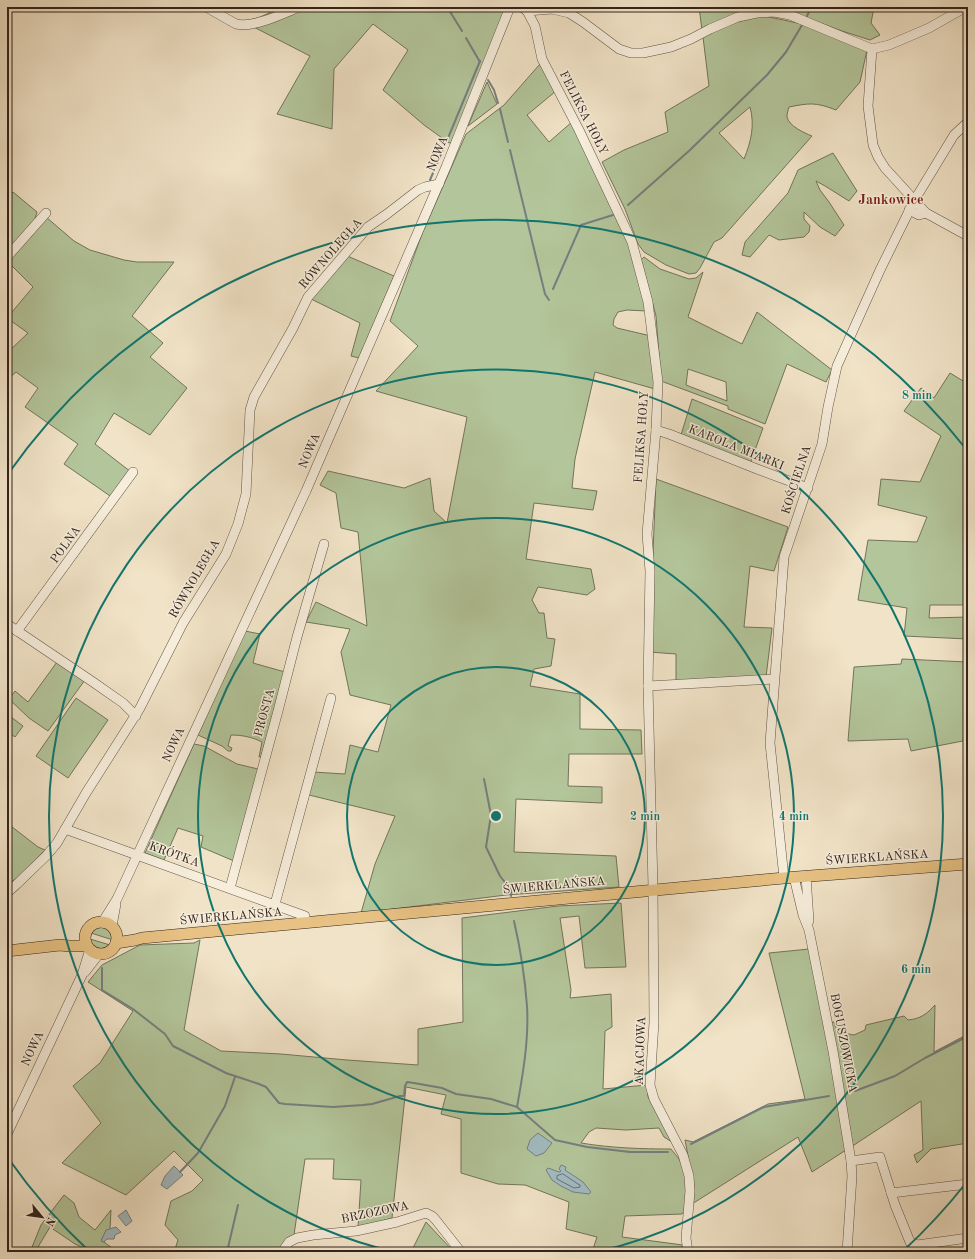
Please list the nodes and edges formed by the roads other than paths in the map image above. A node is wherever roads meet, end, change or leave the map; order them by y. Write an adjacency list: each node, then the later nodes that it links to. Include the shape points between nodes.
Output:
1 (206, 7): 2 (street, via 240,25 261,21)
2 (299, 7)
3 (510, 7): 10 (street, NOWA)
4 (966, 7): 8 (street, via 929,28 889,45)
5 (524, 9): 6 (street); 7 (street, FELIKSA HOŁY)
6 (546, 9): 7 (street, via 540,14); 8 (street, via 569,13 619,49 631,53 671,48 738,17 774,12 790,15)
7 (534, 26): 17 (street, FELIKSA HOŁY, via 542,59 632,242 648,302 658,382)
8 (872, 49): 11 (street, via 868,106 873,145 885,168)
9 (968, 122): 11 (street, KOŚCIELNA, via 954,135)
10 (439, 184): 26 (street, RÓWNOLEGŁA, via 418,190 368,227 308,297 254,397 250,410 246,494 232,540 218,568 183,624); 28 (street, NOWA, via 293,519)
11 (914, 201): 12 (street, KOŚCIELNA); 14 (street)
12 (909, 210): 14 (street, via 919,215); 19 (street, KOŚCIELNA, via 837,366 822,444)
13 (46, 213): 16 (street)
14 (926, 213): 15 (street)
15 (968, 236)
16 (7, 257)
17 (656, 430): 19 (street, KAROLA MIARKI); 24 (street, FELIKSA HOŁY, via 647,534 650,571)
18 (133, 472): 22 (street, POLNA)
19 (808, 488): 23 (street, KOŚCIELNA, via 784,557)
20 (324, 544): 32 (street, PROSTA)
21 (7, 624): 22 (street)
22 (17, 631): 26 (street, via 93,682)
23 (774, 679): 24 (street); 31 (street, KOŚCIELNA, via 770,743)
24 (648, 686): 33 (street, FELIKSA HOŁY)
25 (331, 698): 35 (street)
26 (136, 716): 27 (street, RÓWNOLEGŁA)
27 (66, 829): 28 (street, KRÓTKA); 34 (street, RÓWNOLEGŁA, via 51,851)
28 (137, 854): 32 (street, KRÓTKA); 38 (street, NOWA, via 117,898)
29 (968, 864): 30 (main road, ŚWIERKLAŃSKA)
30 (806, 876): 31 (main road, ŚWIERKLAŃSKA); 37 (street, BOGUSZOWICKA)
31 (789, 878): 33 (main road, ŚWIERKLAŃSKA); 37 (street, BOGUSZOWICKA)
32 (230, 888): 35 (street, KRÓTKA)
33 (653, 890): 38 (main road, ŚWIERKLAŃSKA, via 142,938); 46 (street, AKACJOWA, via 654,1022 650,1085 654,1099 683,1155 689,1176)
34 (7, 892)
35 (274, 904): 36 (street, KRÓTKA)
36 (305, 916)
37 (809, 930): 42 (street, BOGUSZOWICKA)
38 (112, 931): 39 (main road, via 93,925 89,928); 39 (main road, via 111,951 105,954)
39 (90, 946): 40 (main road, via 60,945); 41 (street, NOWA, via 82,975)
40 (7, 951)
41 (7, 1134)
42 (851, 1161): 44 (street, via 880,1157); 49 (street, BOGUSZOWICKA)
43 (968, 1184): 44 (street)
44 (891, 1194): 45 (street, via 906,1235 912,1244)
45 (968, 1238)
46 (687, 1251)
47 (282, 1252): 48 (street, BRZOZOWA, via 289,1242 296,1238 356,1230 426,1213 435,1219)
48 (461, 1252)
49 (847, 1252)

